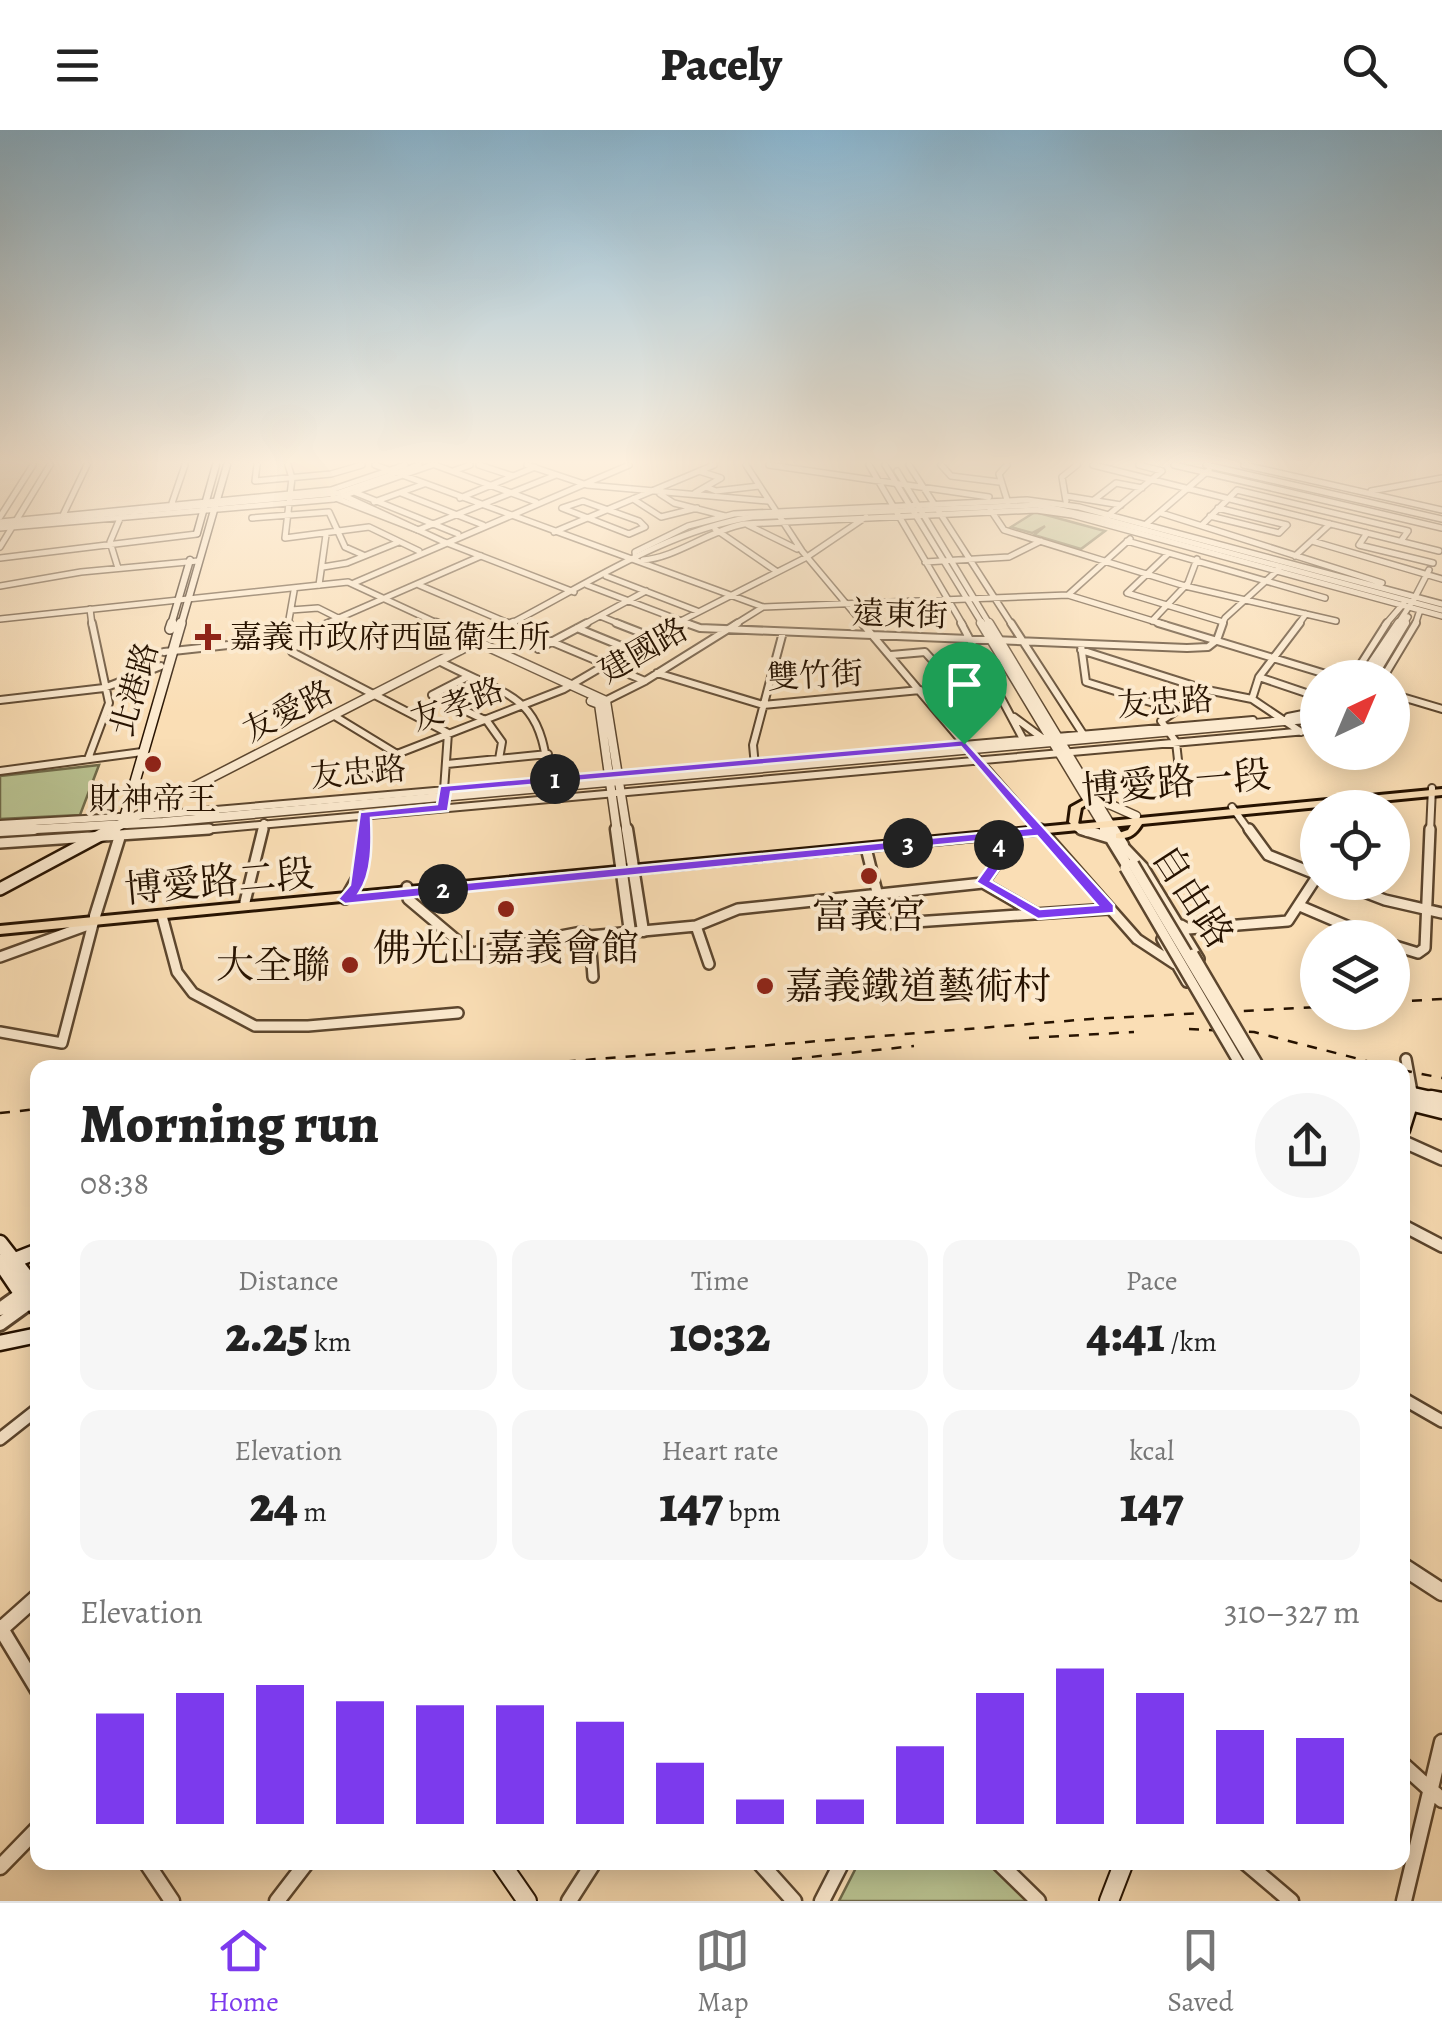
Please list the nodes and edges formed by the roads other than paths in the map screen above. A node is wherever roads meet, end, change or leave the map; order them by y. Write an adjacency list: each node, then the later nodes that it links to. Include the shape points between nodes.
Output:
1 (71, 548): 40 (street)
2 (112, 548): 51 (street)
3 (195, 548): 44 (main road, 北港路)
4 (198, 548): 44 (main road, 北港路)
5 (325, 548): 49 (street)
6 (347, 548): 38 (street)
7 (384, 548): 38 (street)
8 (412, 548): 34 (street)
9 (428, 548): 34 (street)
10 (431, 548): 58 (street)
11 (459, 548): 39 (street)
12 (600, 548): 41 (street)
13 (659, 548): 41 (street, 友愛路)
14 (677, 548): 41 (street, 友愛路)
15 (743, 548): 52 (street)
16 (792, 548): 35 (street)
17 (800, 548): 35 (street)
18 (817, 548): 35 (street, 友孝路)
19 (916, 548): 46 (street, 自由路)
20 (939, 548): 45 (street, 自由路)
21 (963, 548): 42 (street)
22 (1031, 548): 42 (street)
23 (1066, 548): 43 (street)
24 (1120, 548): 43 (street)
25 (1146, 548): 36 (street)
26 (1199, 548): 33 (street, 友愛路)
27 (1210, 548): 50 (street, 友愛路)
28 (1275, 548): 37 (street)
29 (1304, 548): 37 (street)
30 (1334, 548): 54 (street)
31 (1373, 548): 48 (street)
32 (1441, 548): 48 (street)
33 (1203, 549): 47 (street); 50 (street, 友愛路)
34 (419, 551): 58 (street)
35 (805, 554): 52 (street, 友孝路); 78 (street)
36 (1168, 554): 47 (street); 53 (street)
37 (1296, 554): 50 (street); 77 (street)
38 (363, 556): 49 (street)
39 (482, 556): 59 (street); 65 (street)
40 (0, 558)
41 (636, 560): 55 (street, 友愛路); 67 (street)
42 (972, 560): 45 (street); 70 (street)
43 (1106, 560): 53 (street); 68 (street)
44 (194, 561): 51 (street); 75 (main road, 北港路)
45 (948, 561): 46 (street); 69 (street, 自由路)
46 (925, 562): 74 (street, 自由路)
47 (1196, 562): 57 (street); 63 (street)
48 (1433, 563): 54 (street)
49 (323, 567): 62 (street)
50 (1281, 567): 57 (street); 77 (street, 友愛路)
51 (118, 568): 61 (street)
52 (776, 570): 67 (street, 友孝路)
53 (1148, 572): 63 (street); 79 (street, via 1127,593)
54 (1426, 575): 56 (street); 77 (street)
55 (606, 576): 60 (street, 友愛路); 66 (street)
56 (1442, 580)
57 (1263, 581): 71 (street); 72 (street)
58 (349, 584): 62 (street); 64 (street); 73 (street)
59 (419, 585): 73 (street); 93 (street)
60 (587, 585): 65 (street, 友愛路); 76 (street, 遠東街)
61 (0, 586)
62 (319, 586): 75 (street)
63 (1186, 586): 71 (street); 79 (street)
64 (294, 591): 75 (street); 82 (street)
65 (574, 592): 93 (street, 友愛路)
66 (646, 592): 76 (street); 84 (street)
67 (727, 594): 80 (street); 84 (street, 友孝路)
68 (1068, 595): 70 (street); 88 (street)
69 (971, 598): 70 (street); 74 (street); 102 (street, 自由路)
70 (996, 598): 104 (street)
71 (1244, 598): 85 (street); 92 (street)
72 (1325, 598)
73 (382, 600): 87 (street); 105 (street)
74 (946, 600): 78 (street); 100 (street, 自由路)
75 (182, 601): 83 (street); 109 (main road, 北港路)
76 (628, 601): 86 (street); 91 (street, 遠東街)
77 (1412, 603): 81 (street, 友愛路); 112 (street); 113 (street); 114 (street); 115 (street)
78 (847, 604): 80 (street); 97 (street)
79 (1166, 605): 88 (street); 92 (street)
80 (762, 607): 95 (street, 建國路)
81 (1442, 608)
82 (291, 610): 87 (street, via 318,608); 99 (street)
83 (90, 611): 90 (street); 126 (street)
84 (697, 611): 91 (street, 友孝路)
85 (1306, 614): 89 (street); 111 (street)
86 (600, 616): 94 (street); 98 (street)
87 (340, 619): 99 (street)
88 (1152, 620): 103 (street)
89 (1336, 620)
90 (0, 621)
91 (678, 622): 95 (street, 遠東街); 98 (street, 友孝路)
92 (1223, 622): 103 (street)
93 (513, 623): 101 (street); 105 (street, 友愛路)
94 (577, 628): 101 (street); 108 (street)
95 (730, 628): 96 (street, 遠東街); 120 (street, 建國路)
96 (783, 632): 97 (street, 遠東街); 136 (street)
97 (873, 635): 100 (street, 遠東街); 110 (street)
98 (652, 637): 108 (street, 友孝路)
99 (286, 639): 109 (street); 130 (street, via 292,652)
100 (971, 639): 102 (street, 遠東街); 142 (street, 自由路)
101 (554, 640): 107 (street); 117 (street)
102 (996, 640): 104 (street, 遠東街); 152 (street, 自由路)
103 (1217, 640): 106 (street, 遠東街, via 1208,647); 111 (street)
104 (1024, 642): 106 (street, 遠東街); 140 (street)
105 (472, 643): 116 (street, 友愛路); 125 (street)
106 (1081, 647): 124 (street); 128 (street)
107 (538, 648)
108 (631, 650): 117 (street, 友孝路)
109 (168, 652): 118 (main road, 北港路); 155 (main road, 北港路)
110 (892, 655): 127 (street); 139 (street, via 925,652 962,693 963,706)
111 (1273, 657): 119 (street); 122 (street)
112 (1366, 660)
113 (1374, 660)
114 (1382, 660)
115 (1390, 660)
116 (439, 661): 121 (street); 130 (street, 友愛路)
117 (607, 664): 123 (street); 125 (street, 友孝路)
118 (161, 666): 126 (street); 155 (main road, 北港路)
119 (1300, 666)
120 (658, 673): 123 (street, 建國路); 136 (street, 雙竹街)
121 (469, 676): 135 (street); 143 (street, via 432,695)
122 (1258, 676): 129 (street); 131 (street)
123 (645, 681): 134 (street, 建國路)
124 (1086, 682): 138 (street)
125 (567, 687): 134 (street); 135 (street, 友孝路)
126 (104, 688): 133 (street); 158 (street, via 109,703)
127 (920, 690): 136 (street, 雙竹街); 139 (street)
128 (1207, 690): 131 (street); 138 (street)
129 (1300, 691)
130 (374, 695): 141 (street, 友愛路); 147 (street)
131 (1252, 699): 146 (street)
132 (1410, 699): 137 (street)
133 (0, 700)
134 (602, 703): 164 (street)
135 (526, 706): 143 (street, 友孝路); 157 (street, via 543,726)
136 (763, 706): 161 (street, via 753,745)
137 (1442, 709)
138 (1176, 710): 149 (street, via 1161,721)
139 (940, 712): 154 (street)
140 (1071, 714): 148 (street); 152 (street)
141 (333, 715): 156 (street); 173 (street, 友愛路)
142 (1012, 715): 150 (street, 自由路); 152 (street, 自由路)
143 (487, 721): 147 (street, 友孝路); 159 (street, via 502,742)
144 (1300, 724): 146 (street, 友忠路)
145 (1300, 724): 146 (street, 友忠路)
146 (1291, 725): 149 (street, 友忠路); 149 (street, 友忠路); 151 (street, 友忠路)
147 (448, 733): 156 (street, 友孝路); 160 (street)
148 (1083, 734): 149 (street, 友忠路); 152 (street, 友忠路)
149 (1170, 734): 151 (street, 友忠路); 152 (street, 友忠路); 165 (street)
150 (1023, 739): 152 (street, 友忠路); 154 (street, 友忠路)
151 (1211, 740): 153 (street)
152 (1058, 743): 154 (street, 友忠路); 169 (street, 自由路)
153 (1219, 749)
154 (971, 752): 161 (street, 友忠路); 179 (street)
155 (138, 753): 158 (street); 178 (main road, 北港路)
156 (397, 754): 163 (street, 友孝路)
157 (548, 754): 159 (street); 166 (street)
158 (88, 759): 162 (street)
159 (499, 759): 160 (street)
160 (447, 764): 168 (street)
161 (756, 770): 164 (street, 友忠路)
162 (0, 771)
163 (366, 771)
164 (616, 782): 166 (street, 友忠路); 185 (street)
165 (1181, 787)
166 (548, 788): 168 (street, 友忠路)
167 (1437, 791): 170 (main road, 博愛路一段); 172 (street)
168 (444, 798): 171 (street, 友忠路); 173 (street, 友忠路); 178 (street, 友忠路)
169 (1093, 800): 174 (street); 175 (street, 自由路); 177 (main road, via 1076,807)
170 (1232, 809): 174 (main road, 博愛路一段); 186 (street, via 1268,855)
171 (364, 814): 176 (street, 友忠路); 191 (street, via 365,845)
172 (1438, 815): 197 (street)
173 (138, 816): 178 (street, 友愛路)
174 (1138, 818): 175 (main road, 博愛路一段); 183 (main road)
175 (1106, 822): 177 (main road, 博愛路一段); 183 (street, 自由路)
176 (264, 823): 178 (street, 友忠路); 194 (street)
177 (1075, 824): 179 (main road, 博愛路一段); 183 (street)
178 (112, 827): 180 (street, 友忠路); 180 (street, 友忠路); 182 (main road, 友愛路); 188 (main road, 友愛路); 201 (street, 北港路)
179 (1038, 828): 181 (main road, 博愛路二段); 185 (main road, 博愛路二段); 196 (street)
180 (0, 833): 182 (street)
181 (994, 835): 184 (main road, 博愛路二段); 187 (street, via 1003,854)
182 (83, 840): 188 (main road, 友愛路)
183 (1118, 842): 203 (street, 自由路); 212 (street, 自由路, via 1123,869); 216 (street, 自由路, bridge)
184 (866, 848): 185 (main road, 博愛路二段); 190 (street)
185 (627, 868): 189 (main road, 博愛路二段); 206 (street); 207 (street)
186 (1300, 868)
187 (983, 882): 190 (street); 199 (street)
188 (0, 885)
189 (407, 890): 191 (main road, 博愛路二段); 208 (street, via 408,899 472,953 581,932)
190 (877, 891): 199 (street, via 886,924); 205 (street, via 738,909)
191 (350, 895): 194 (main road, 博愛路二段); 200 (main road, 博愛路二段)
192 (1303, 900): 195 (street)
193 (1395, 900): 197 (street)
194 (245, 902): 201 (main road, 博愛路二段)
195 (1300, 906): 202 (street); 203 (street, via 1288,921 1188,929)
196 (1109, 909): 199 (street); 212 (street)
197 (1424, 909): 198 (street); 209 (street, via 1425,948)
198 (1442, 913)
199 (1038, 914)
200 (162, 916): 201 (main road, 博愛路二段); 214 (street, via 177,972 193,993 254,1026)
201 (94, 920): 204 (main road, 博愛路二段); 210 (street); 215 (street, 北港路, via 62,1044)
202 (1333, 920)
203 (1178, 924): 212 (street, 自由路, via 1212,980 1188,982)
204 (0, 926)
205 (696, 926): 206 (street); 211 (street)
206 (643, 931): 207 (street)
207 (630, 932): 208 (street)
208 (590, 936): 213 (street)
209 (1410, 951)
210 (0, 957)
211 (709, 964)
212 (1175, 964)
213 (593, 977)
214 (458, 1013)
215 (0, 1032)
216 (1247, 1060)
217 (1410, 1100): 218 (main road)
218 (1442, 1100)
219 (1410, 1101): 220 (main road)
220 (1442, 1111)
221 (1410, 1145): 222 (street)
222 (1442, 1159)
223 (1410, 1229): 225 (street)
224 (0, 1233): 227 (street)
225 (1442, 1246)
226 (30, 1253): 227 (main road)
227 (4, 1258): 228 (main road)
228 (30, 1291)
229 (30, 1296): 231 (street)
230 (30, 1298): 232 (street)
231 (0, 1309)
232 (0, 1324)
233 (30, 1337): 234 (main road)
234 (0, 1343)
235 (1410, 1403): 237 (street)
236 (30, 1415): 238 (street)
237 (1442, 1421)
238 (0, 1439)
239 (1410, 1571): 240 (street)
240 (1442, 1592)
241 (30, 1603): 242 (street)
242 (0, 1629): 243 (street)
243 (30, 1677)
244 (1442, 1742): 246 (street)
245 (1410, 1771): 246 (street)
246 (1437, 1795): 267 (street)
247 (30, 1836): 248 (street)
248 (0, 1868)
249 (151, 1870): 258 (street)
250 (301, 1870): 259 (street)
251 (506, 1870): 260 (main road)
252 (589, 1870): 261 (street)
253 (765, 1870): 262 (street)
254 (838, 1870): 263 (street)
255 (1006, 1870): 264 (street)
256 (1121, 1870): 265 (main road)
257 (1254, 1870): 266 (street)
258 (172, 1901)
259 (277, 1901)
260 (527, 1901)
261 (569, 1901)
262 (794, 1901)
263 (822, 1901)
264 (1038, 1901)
265 (1109, 1901)
266 (1291, 1901)
267 (1404, 1901)

